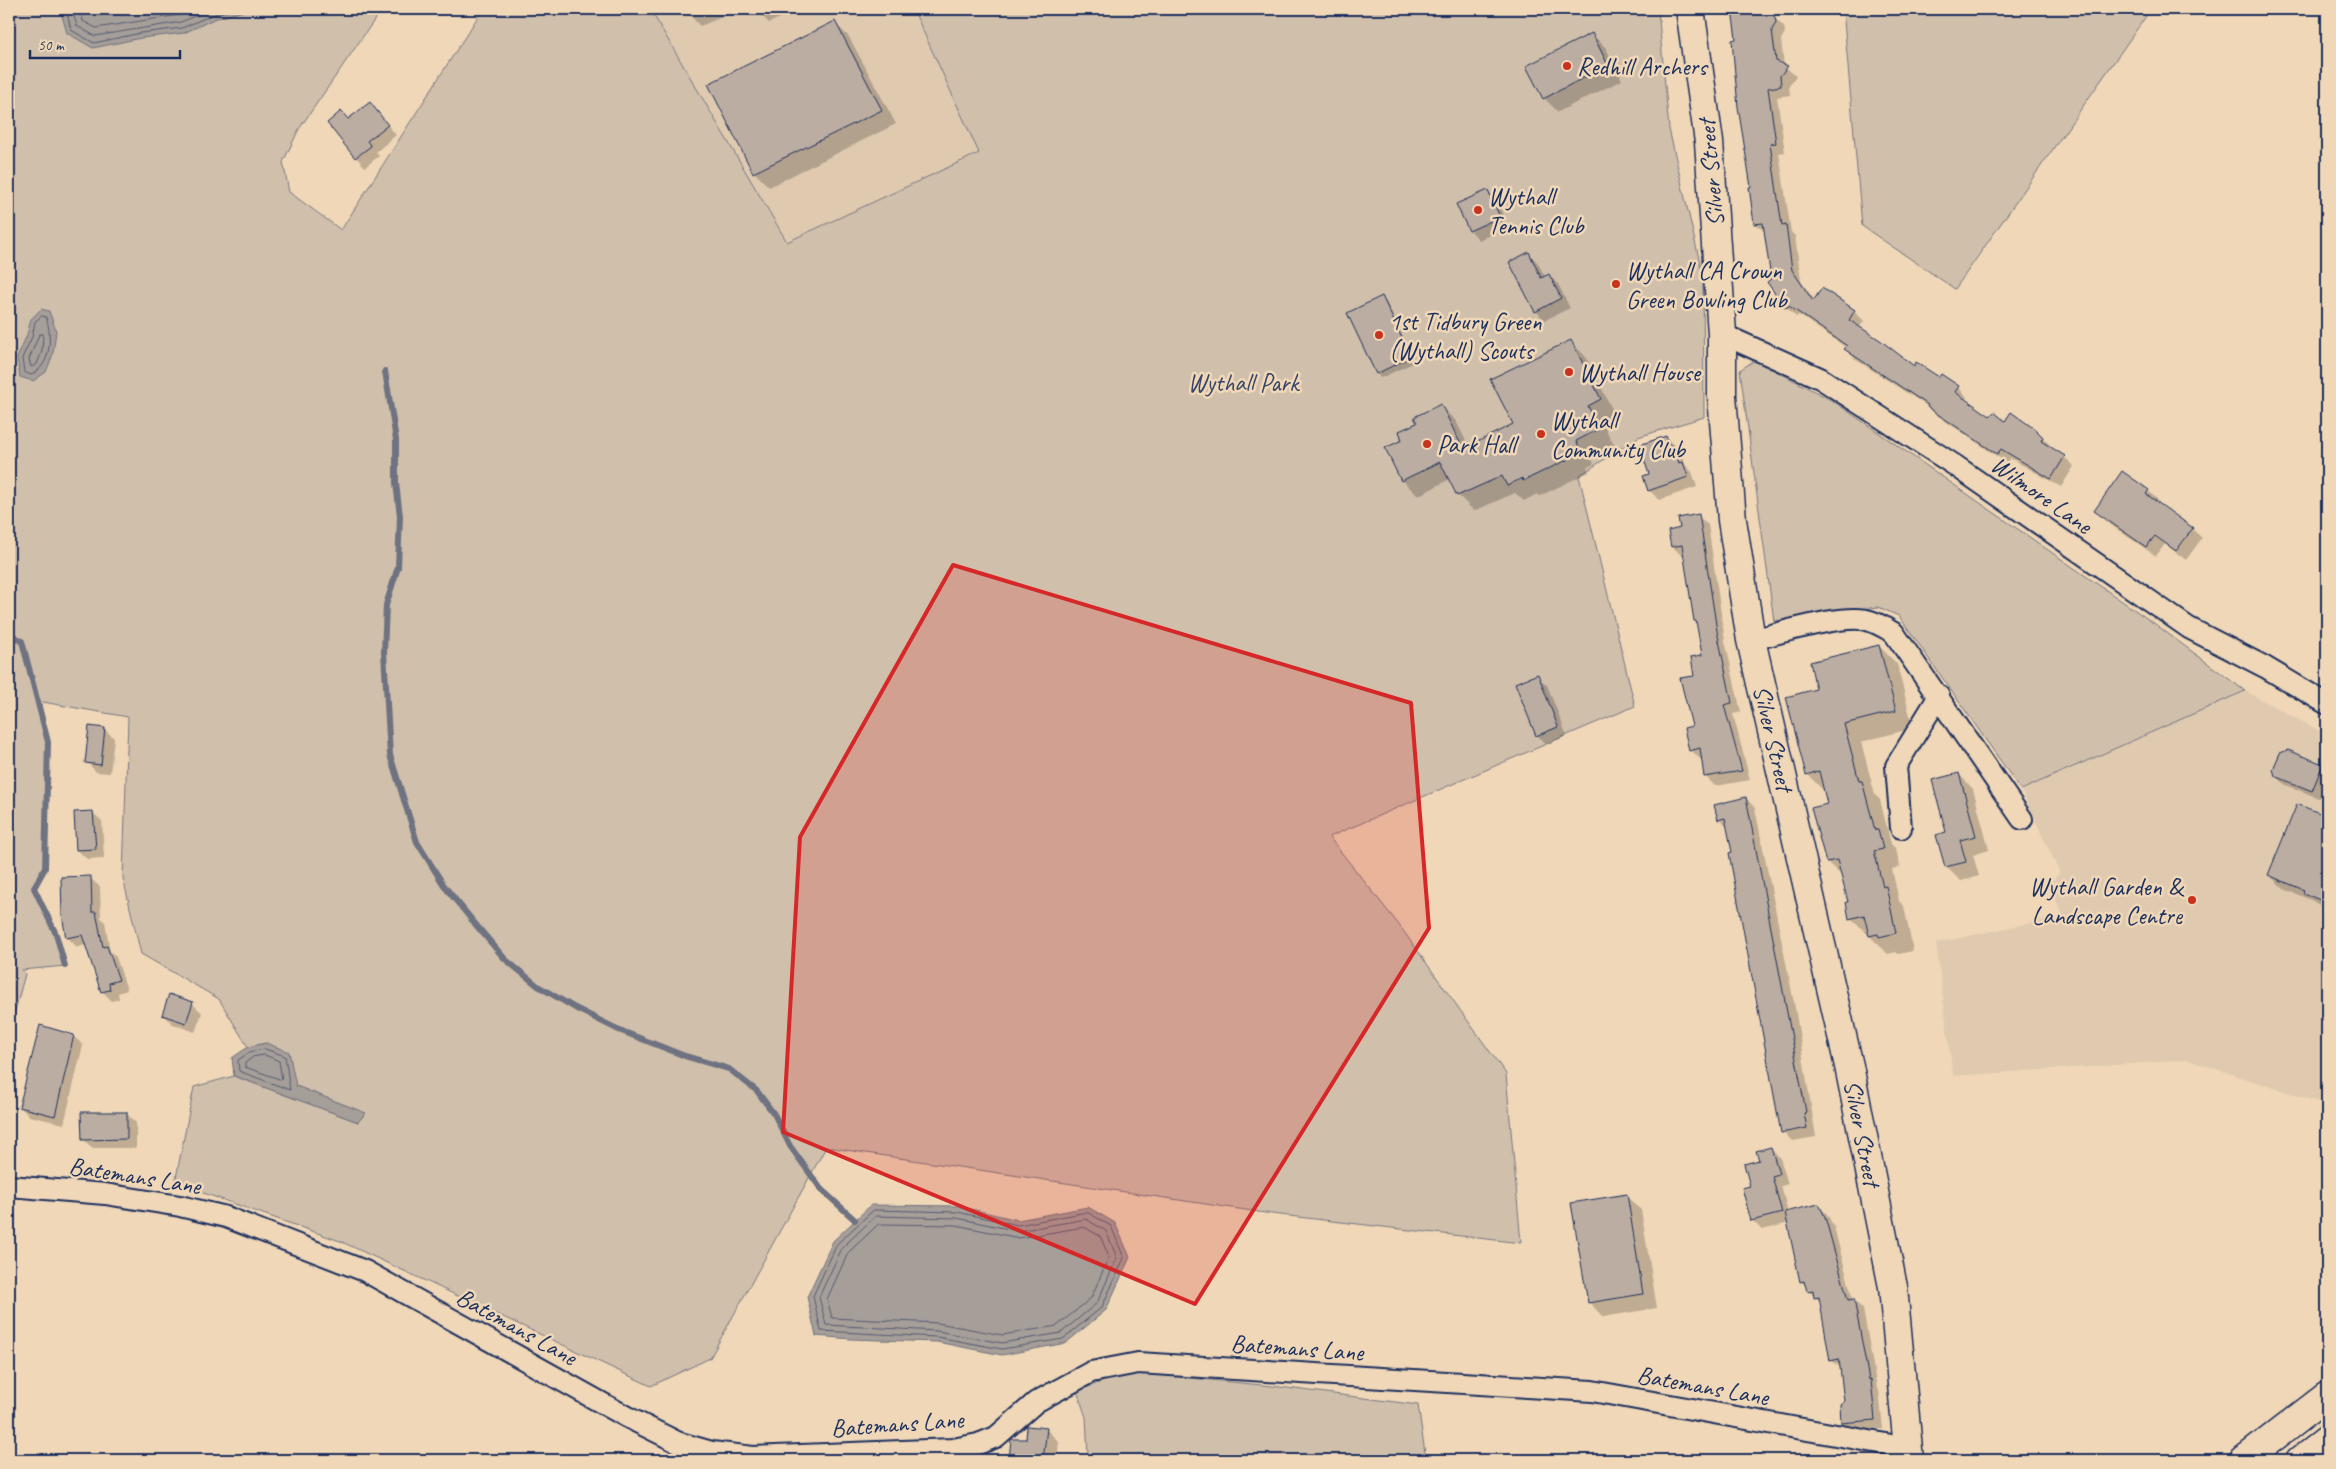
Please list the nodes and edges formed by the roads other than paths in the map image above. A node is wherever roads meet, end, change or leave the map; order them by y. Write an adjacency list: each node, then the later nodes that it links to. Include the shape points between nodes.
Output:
1 (1690, 9): 2 (main road, Silver Street, via 1710,142)
2 (1722, 334): 3 (main road, Silver Street, via 1722,396 1732,520); 5 (street, Wilmore Lane, via 1820,378 1956,466 2189,628 2265,667)
3 (1751, 640): 4 (street, via 1816,625 1869,620 1894,633); 11 (main road, Silver Street, via 1849,1066 1892,1286)
4 (1939, 696): 6 (street); 7 (street, via 1896,766)
5 (2327, 704)
6 (2022, 818)
7 (1900, 828)
8 (9, 1186): 11 (street, Batemans Lane, via 105,1194 226,1217 365,1271 627,1417 677,1442 712,1452 753,1457 970,1446 996,1437 1036,1402 1091,1372 1138,1363 1592,1391)
9 (2327, 1396): 12 (main road)
10 (2327, 1440): 13 (main road)
11 (1909, 1454)
12 (2244, 1460)
13 (2301, 1460)

